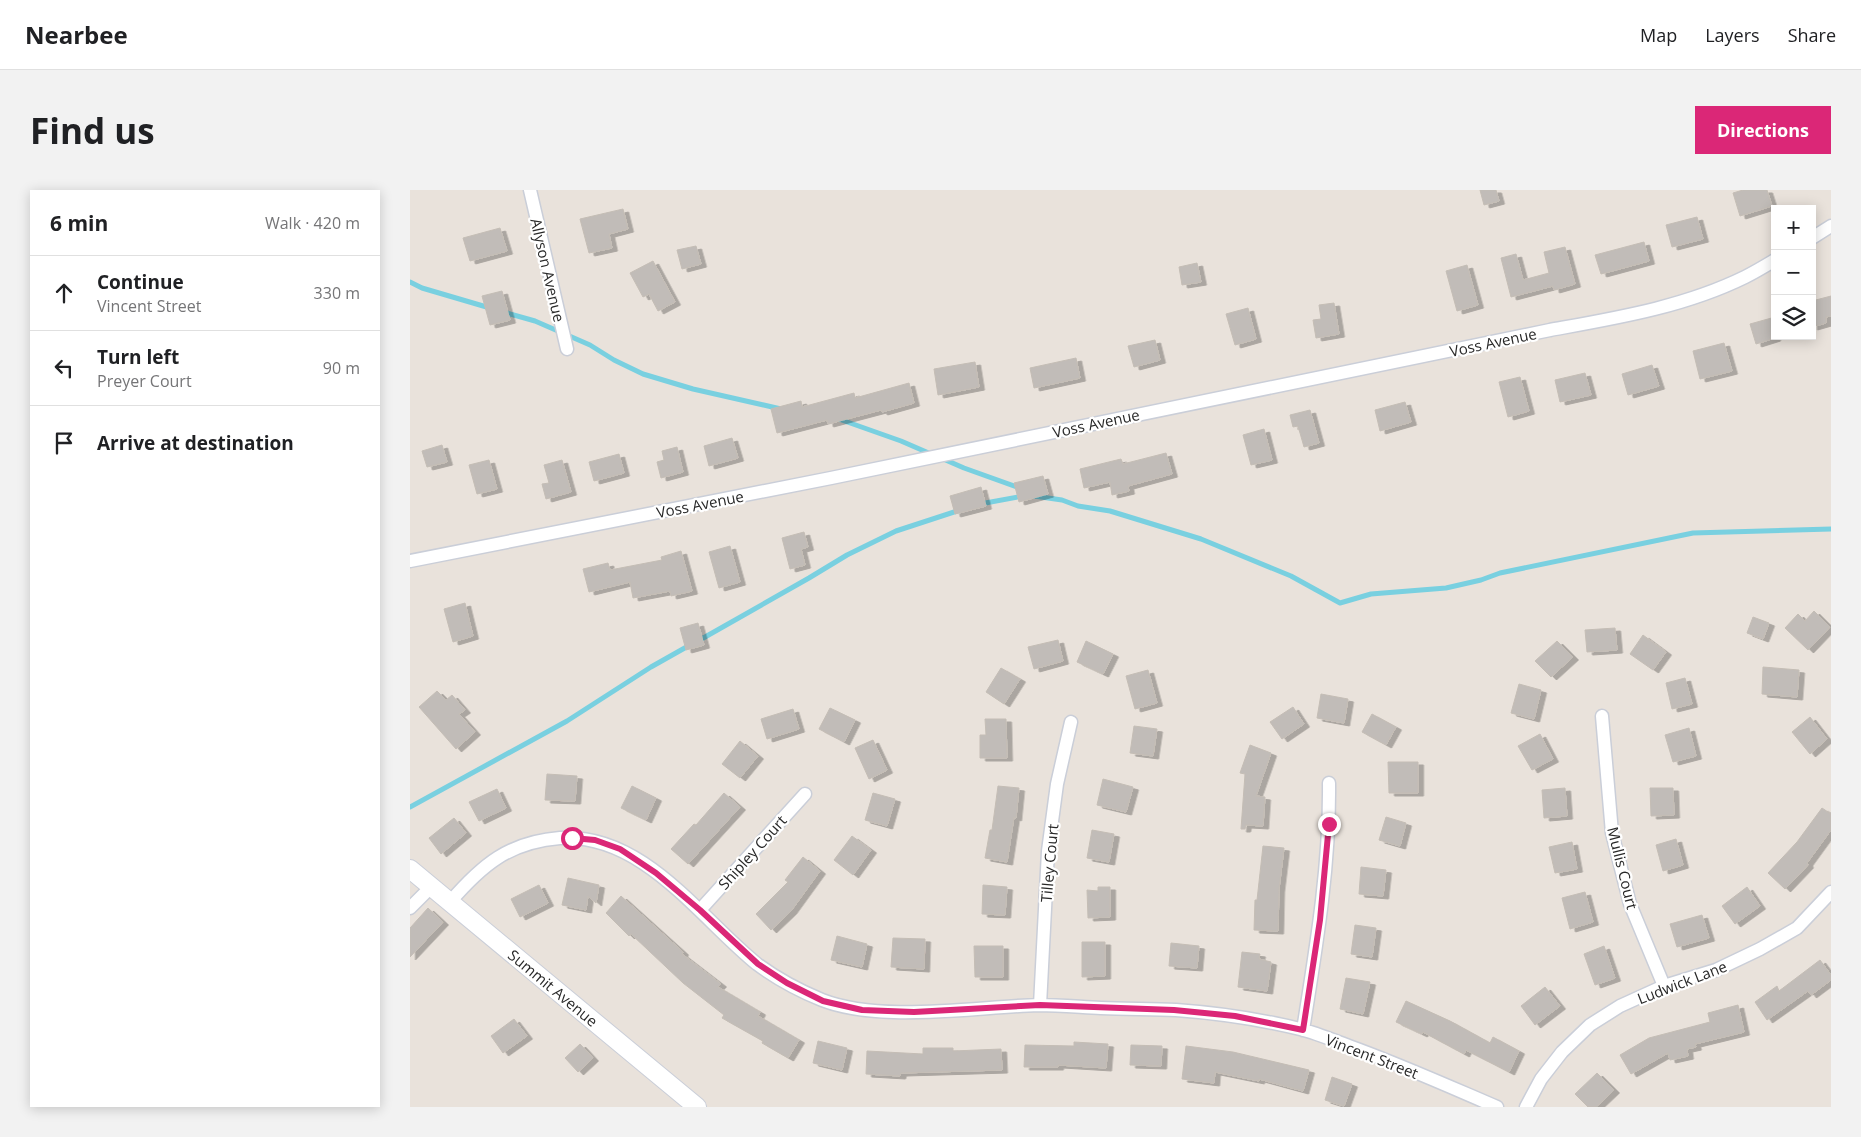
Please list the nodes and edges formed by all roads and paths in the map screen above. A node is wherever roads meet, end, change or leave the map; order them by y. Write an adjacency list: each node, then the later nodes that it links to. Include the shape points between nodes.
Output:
1 (530, 190): 5 (street, Allyson Avenue)
2 (1831, 226): 3 (street)
3 (1816, 235)
4 (1771, 262): 6 (street, Voss Avenue, via 1719,288 1645,312)
5 (567, 349)
6 (410, 561)
7 (1602, 716): 17 (street, Mullis Court, via 1612,833 1630,904)
8 (1071, 722): 18 (street, Tilley Court, via 1057,784 1048,851)
9 (1329, 783): 19 (street, via 1329,824 1320,920)
10 (805, 794): 16 (street, Shipley Court)
11 (410, 869): 12 (main road, Summit Avenue)
12 (431, 887): 14 (main road, Summit Avenue); 15 (street)
13 (1831, 892): 17 (street, Ludwick Lane, via 1796,928 1760,949 1716,970)
14 (450, 902): 16 (street, Vincent Street, via 475,874 493,860 541,840 572,838 595,840 620,849 656,873); 20 (main road, Summit Avenue)
15 (410, 908)
16 (700, 910): 18 (street, Vincent Street, via 758,964 823,1001 862,1010 914,1012)
17 (1664, 986): 22 (street, Ludwick Lane, via 1620,1006 1590,1025 1562,1052 1541,1079)
18 (1040, 1005): 19 (street, Vincent Street, via 1235,1016)
19 (1303, 1030): 21 (street, Vincent Street, via 1382,1058)
20 (697, 1107)
21 (1497, 1107)
22 (1526, 1107)

